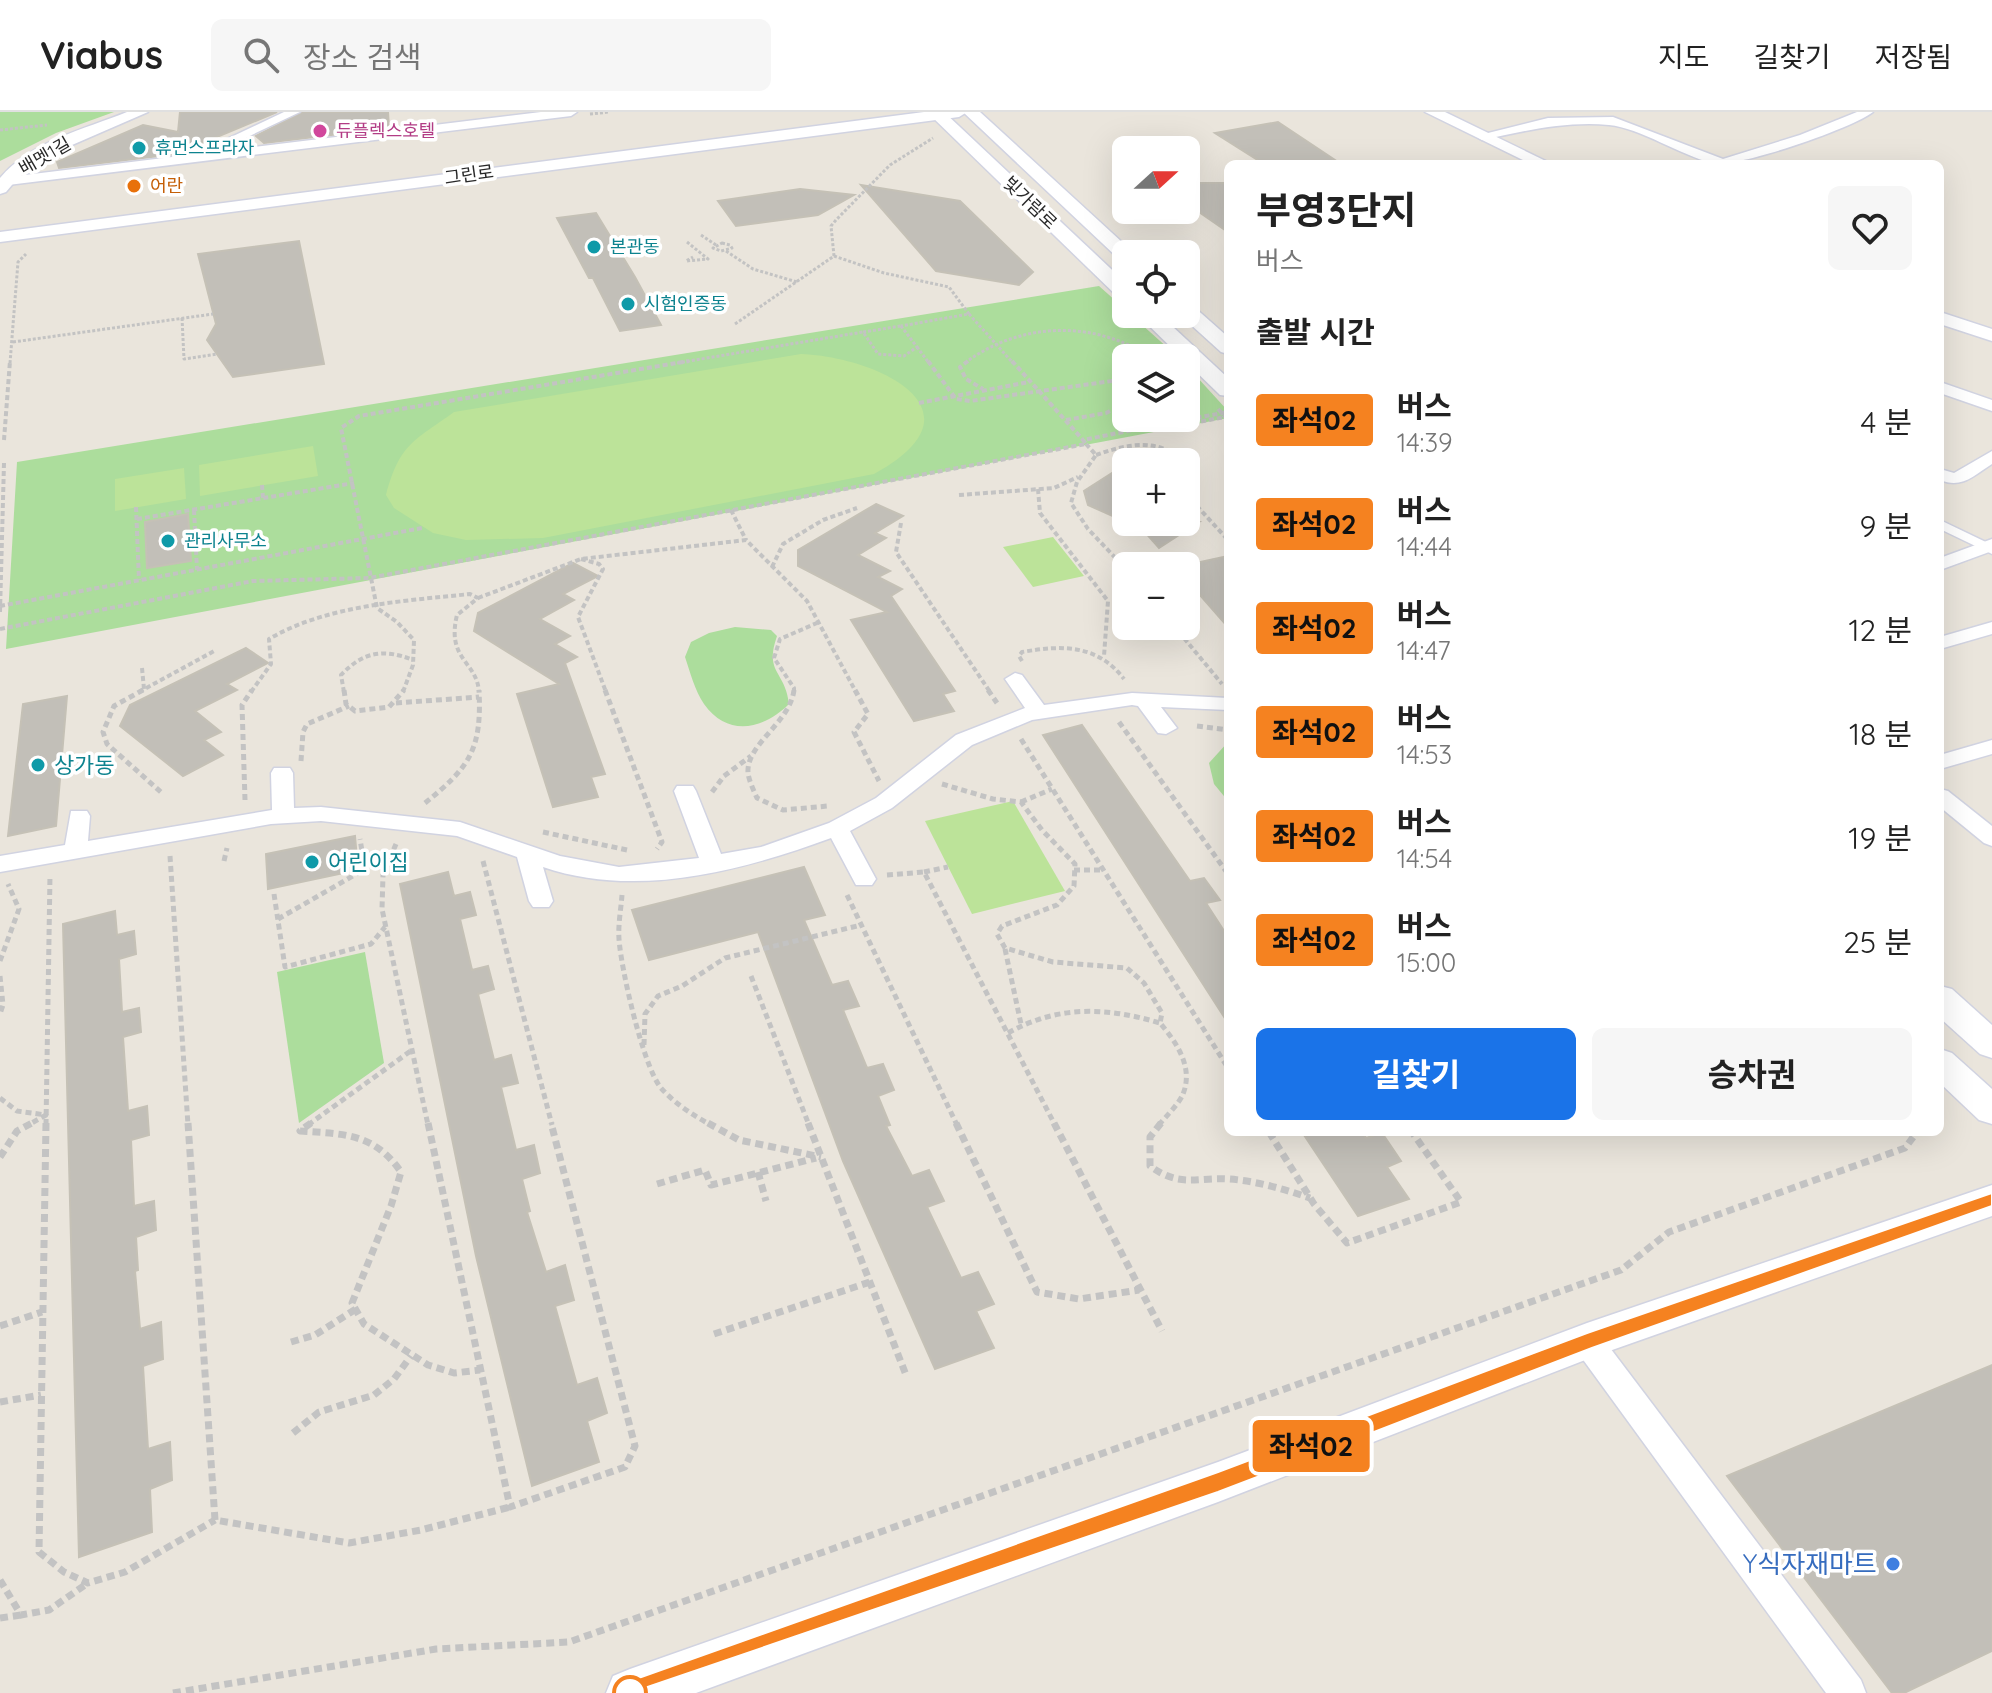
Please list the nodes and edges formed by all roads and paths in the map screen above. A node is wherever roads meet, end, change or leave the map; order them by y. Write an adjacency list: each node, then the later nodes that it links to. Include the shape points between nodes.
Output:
1 (140, 112): 18 (street, 배멧1길, via 47,151)
2 (294, 112): 14 (street)
3 (571, 112): 9 (street)
4 (959, 112): 8 (street, 그린로)
5 (971, 112): 22 (main road, 빛가람로)
6 (1433, 112): 12 (street)
7 (1867, 112): 17 (street)
8 (936, 114): 20 (street, 그린로); 29 (main road, 빛가람로)
9 (526, 115): 14 (street)
10 (1639, 116): 11 (street)
11 (1609, 119): 12 (street, via 1548,122); 16 (street)
12 (1482, 136): 15 (street)
13 (934, 137): 27 (path, via 890,165 836,220 831,226)
14 (194, 157): 18 (street)
15 (1535, 160)
16 (1715, 160)
17 (1733, 160)
18 (2, 184)
19 (701, 235): 23 (path)
20 (0, 237)
21 (687, 242): 25 (path)
22 (1112, 242)
23 (714, 246): 25 (path); 26 (path); 26 (path, via 732,246)
24 (37, 249): 41 (path, via 18,262)
25 (697, 249): 28 (path, via 708,259 686,261)
26 (726, 251): 30 (path, via 753,269)
27 (834, 256): 30 (path); 32 (path, via 949,287)
28 (693, 257)
29 (1112, 281)
30 (797, 282): 36 (path)
31 (213, 314): 33 (path)
32 (969, 314): 37 (path); 42 (path)
33 (182, 318): 41 (path); 46 (path, via 184,359)
34 (1944, 319): 40 (street)
35 (1200, 323): 44 (main road)
36 (735, 324)
37 (901, 326): 39 (path); 45 (path)
38 (1162, 328): 49 (main road)
39 (863, 332): 45 (path, via 878,354 903,356); 73 (path, via 359,416 341,428)
40 (1992, 335)
41 (13, 342): 63 (path)
42 (995, 343): 43 (path, via 1035,332 1099,333); 47 (path); 51 (path, via 960,367 966,379)
43 (1136, 344)
44 (1224, 344)
45 (917, 347): 53 (path)
46 (217, 354)
47 (1030, 381): 51 (path); 52 (path)
48 (1112, 381): 52 (path)
49 (1224, 386)
50 (1944, 388): 55 (street)
51 (983, 389): 53 (path)
52 (1040, 393): 53 (path, via 970,401); 60 (path)
53 (955, 397): 54 (path)
54 (919, 403)
55 (1992, 406)
56 (1112, 410): 60 (path)
57 (1224, 413): 58 (path, bridge)
58 (1200, 417)
59 (1224, 417): 61 (path)
60 (1066, 421): 64 (path)
61 (1200, 422)
62 (1131, 432): 64 (path)
63 (4, 440)
64 (1085, 442): 68 (path); 82 (path)
65 (1131, 448): 66 (path, via 1156,443)
66 (1168, 448)
67 (1112, 452): 68 (path)
68 (1096, 455): 71 (path)
69 (1992, 456): 72 (street, via 1956,480)
70 (4, 463): 100 (path)
71 (1078, 476): 75 (path, via 1064,486); 91 (path, via 1071,503)
72 (1944, 476)
73 (354, 483): 77 (path); 88 (path)
74 (262, 485): 77 (path)
75 (1038, 489): 76 (path); 107 (path, via 1040,513 1108,601)
76 (959, 495)
77 (263, 498): 81 (path)
78 (136, 507): 83 (path)
79 (857, 508): 94 (path, via 823,520 783,544)
80 (1200, 509): 87 (path)
81 (194, 510): 83 (path); 95 (path)
82 (731, 510): 89 (path); 96 (path)
83 (137, 519): 97 (path)
84 (901, 523): 119 (path, via 896,552)
85 (1944, 526): 90 (street)
86 (422, 528): 88 (path)
87 (1224, 536)
88 (362, 539): 95 (path); 96 (path)
89 (746, 540): 92 (path); 94 (path)
90 (1990, 547): 93 (street)
91 (1112, 554)
92 (581, 559): 98 (path); 148 (path, via 603,569 578,617 662,842 657,849)
93 (1944, 563)
94 (772, 567): 101 (path, via 806,595)
95 (197, 570): 97 (path)
96 (369, 578): 99 (path); 103 (path, via 253,581)
97 (139, 580): 100 (path)
98 (478, 598): 99 (path, via 470,594); 115 (path, via 457,615 452,642 478,681)
99 (377, 608): 108 (path, via 414,640); 138 (path, via 309,621 279,630 269,639 271,664 242,705 246,800)
100 (0, 609)
101 (817, 623): 125 (path, via 780,639 774,658 794,688 792,706); 130 (path, via 868,714 854,732)
102 (1992, 628): 105 (street)
103 (0, 629)
104 (1186, 640): 113 (path, via 1223,685)
105 (1944, 642)
106 (216, 650): 114 (path)
107 (1104, 657): 110 (path, via 1076,647 1022,652); 111 (path)
108 (413, 660): 116 (path, via 404,696); 118 (path, via 393,651 369,653 351,663 341,675)
109 (142, 668): 114 (path)
110 (1022, 675): 121 (street)
111 (1124, 679): 112 (path); 120 (path)
112 (1112, 680)
113 (1209, 684)
114 (144, 689): 134 (path, via 114,706 103,732 107,744)
115 (479, 697): 116 (path); 139 (path, via 474,757 461,775 420,806)
116 (395, 703): 118 (path, via 383,711 355,711)
117 (1224, 704): 120 (street)
118 (349, 706): 127 (path, via 307,724)
119 (999, 706)
120 (1152, 706): 121 (street, via 1086,704); 122 (path); 157 (path, via 1141,713 1114,714)
121 (1038, 712): 140 (street, via 964,740 884,803)
122 (1224, 729)
123 (1016, 732): 131 (path)
124 (1992, 747): 126 (street)
125 (752, 755): 135 (path, via 715,784); 140 (path, via 748,773 757,798 783,810)
126 (1944, 761)
127 (292, 768): 142 (street)
128 (891, 774): 130 (path)
129 (950, 775): 137 (path, via 941,784)
130 (880, 783): 132 (path)
131 (1052, 789): 137 (path); 159 (path)
132 (869, 790)
133 (685, 791): 155 (street)
134 (163, 794)
135 (710, 799)
136 (1944, 799): 145 (street)
137 (1021, 802): 158 (path, via 1075,864)
138 (234, 806)
139 (436, 810)
140 (833, 814): 155 (street, via 765,854); 162 (street)
141 (79, 816): 153 (street)
142 (283, 817): 146 (street, via 321,814); 153 (street)
143 (372, 835): 166 (path, via 359,833 365,869)
144 (385, 838): 168 (path, via 402,841 387,858 380,888)
145 (1992, 838)
146 (528, 841): 150 (path); 155 (street, via 556,863 619,875); 163 (street)
147 (235, 842): 154 (path, via 225,849)
148 (646, 850)
149 (162, 851): 212 (path, via 171,856)
150 (636, 851)
151 (468, 856): 152 (path)
152 (483, 860): 163 (path); 211 (path, via 635,1446 625,1467)
153 (70, 861): 160 (street); 185 (path, via 50,873)
154 (224, 861)
155 (713, 863)
156 (948, 867): 161 (path)
157 (1224, 868)
158 (1074, 870): 159 (path); 169 (path, via 1074,886 1057,905 1002,926 997,934)
159 (1104, 870): 181 (path)
160 (3, 872): 170 (path, via 19,909)
161 (924, 872): 162 (path); 177 (path)
162 (862, 880): 167 (path)
163 (538, 890)
164 (609, 890): 179 (path, via 622,890 619,938)
165 (274, 894): 166 (path)
166 (278, 919): 168 (path, via 285,967 371,944)
167 (861, 925): 179 (path, via 725,958 658,996 645,1014); 197 (path, via 1037,1292 1079,1299)
168 (385, 926): 180 (path)
169 (1005, 948): 175 (path, via 1053,962 1127,968 1144,983 1162,1013); 176 (path)
170 (0, 961)
171 (0, 976): 174 (path)
172 (751, 976): 190 (path)
173 (1944, 1002): 178 (main road)
174 (0, 1014)
175 (1160, 1023): 176 (path, via 1104,1009 1069,1011); 193 (path, via 1177,1044 1186,1069 1183,1094 1150,1137 1150,1166 1163,1178 1197,1183 1227,1179)
176 (1021, 1024): 177 (path)
177 (1008, 1034): 197 (path)
178 (1992, 1045)
179 (644, 1048): 190 (path, via 660,1087 695,1116 739,1140)
180 (412, 1050): 198 (path, via 300,1131 373,1141 401,1172 395,1200 360,1278 352,1303); 206 (path)
181 (1224, 1062)
182 (1944, 1066): 184 (main road)
183 (0, 1098): 185 (path, via 17,1111)
184 (1992, 1110)
185 (46, 1115): 189 (path, via 17,1131); 199 (path)
186 (1271, 1136): 193 (path)
187 (1415, 1136): 193 (path, via 1461,1202 1347,1243)
188 (1914, 1136): 217 (path, via 1905,1148 1669,1232 1621,1270 569,1642 436,1649)
189 (0, 1157)
190 (821, 1157): 191 (path); 196 (path)
191 (758, 1172): 192 (path, via 711,1185 705,1170); 195 (path)
192 (657, 1184)
193 (1310, 1198)
194 (1992, 1200): 203 (main road)
195 (766, 1201)
196 (870, 1282): 202 (path); 207 (path)
197 (1139, 1290): 201 (path)
198 (356, 1309): 204 (path, via 315,1335); 205 (path, via 364,1324)
199 (42, 1312): 200 (path); 208 (path)
200 (0, 1326)
201 (1162, 1331)
202 (714, 1334)
203 (1587, 1341): 218 (main road, via 1218,1482); 219 (street)
204 (291, 1342)
205 (411, 1356): 206 (path, via 454,1373); 210 (path, via 374,1395 319,1412)
206 (480, 1370): 211 (path)
207 (906, 1375)
208 (41, 1395): 209 (path); 214 (path, via 39,1552)
209 (0, 1402)
210 (293, 1433)
211 (510, 1507): 212 (path, via 349,1543)
212 (215, 1520): 214 (path, via 125,1572)
213 (0, 1580): 215 (path)
214 (88, 1583): 215 (path, via 49,1610)
215 (21, 1615): 216 (path)
216 (0, 1618)
217 (173, 1693)
218 (630, 1693)
219 (1848, 1693)

